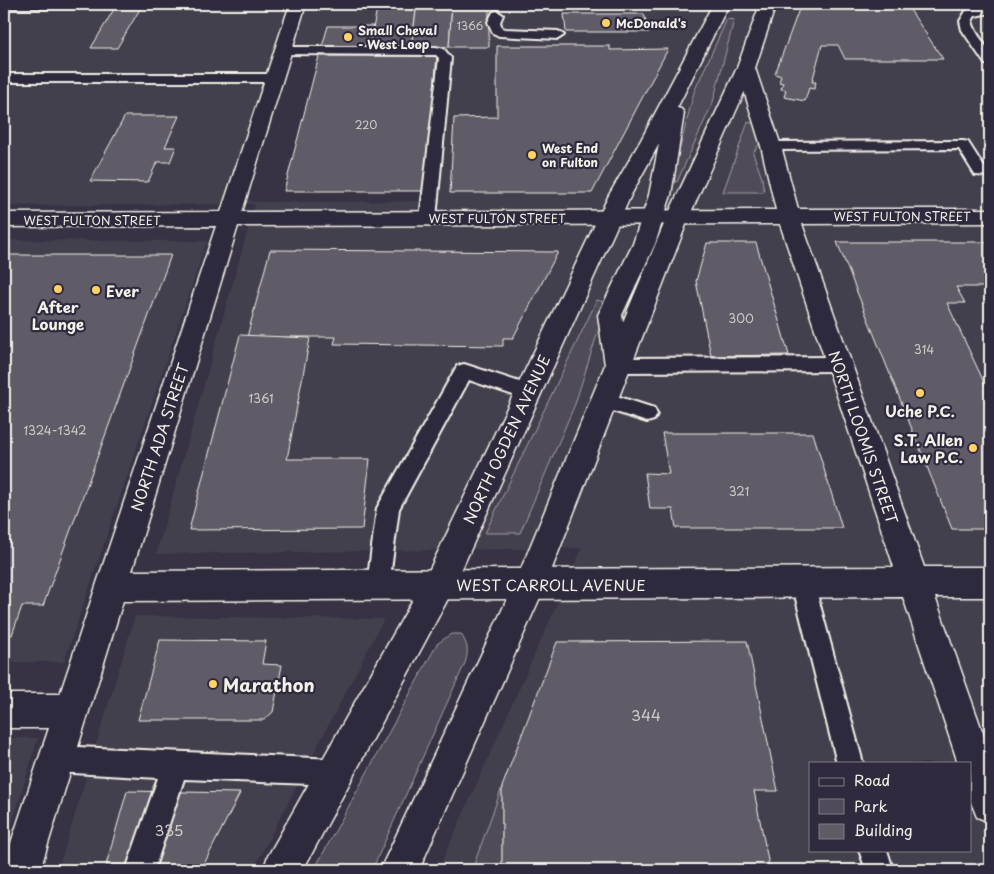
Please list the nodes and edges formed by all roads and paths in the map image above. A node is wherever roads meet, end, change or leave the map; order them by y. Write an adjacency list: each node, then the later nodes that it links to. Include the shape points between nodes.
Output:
1 (4, 4): 2 (lane)
2 (90, 4)
3 (298, 4): 9 (street, NORTH ADA STREET)
4 (721, 4): 14 (street, NORTH OGDEN AVENUE)
5 (768, 4): 11 (street)
6 (990, 9): 10 (lane, via 970,14 966,21 968,30)
7 (505, 14): 7 (lane, via 494,22 497,30 503,33 558,35)
8 (738, 40): 11 (street, NORTH LOOMIS STREET)
9 (283, 51): 13 (street, NORTH ADA STREET); 21 (lane, via 436,51 445,58)
10 (990, 61)
11 (746, 68): 15 (street, NORTH LOOMIS STREET); 19 (street)
12 (4, 78): 13 (lane)
13 (274, 78): 22 (street, NORTH ADA STREET)
14 (678, 90): 18 (street, NORTH OGDEN AVENUE); 19 (street, via 660,195)
15 (771, 146): 16 (lane, via 963,145 980,172); 20 (street, NORTH LOOMIS STREET)
16 (990, 172)
17 (990, 216): 20 (street, WEST FULTON STREET)
18 (610, 217): 19 (street, WEST FULTON STREET); 21 (street, WEST FULTON STREET); 26 (street, NORTH OGDEN AVENUE)
19 (665, 217): 20 (street, WEST FULTON STREET); 25 (street)
20 (789, 217): 24 (street, NORTH LOOMIS STREET)
21 (428, 218): 22 (street, WEST FULTON STREET)
22 (229, 219): 23 (street, WEST FULTON STREET); 35 (street, NORTH ADA STREET)
23 (4, 220)
24 (839, 364): 25 (lane); 31 (street, NORTH LOOMIS STREET)
25 (618, 365): 27 (street)
26 (528, 392): 32 (lane, via 464,371 388,508); 33 (street, NORTH OGDEN AVENUE)
27 (604, 400): 28 (lane); 34 (street)
28 (647, 414)
29 (990, 582): 31 (street, WEST CARROLL AVENUE)
30 (803, 583): 31 (street, WEST CARROLL AVENUE); 34 (street, WEST CARROLL AVENUE); 39 (lane)
31 (914, 583): 42 (street, NORTH LOOMIS STREET)
32 (378, 584): 33 (street, WEST CARROLL AVENUE); 35 (street, WEST CARROLL AVENUE)
33 (439, 584): 34 (street, WEST CARROLL AVENUE); 41 (street, NORTH OGDEN AVENUE)
34 (530, 584): 46 (street)
35 (112, 586): 36 (street, NORTH ADA STREET)
36 (71, 711): 37 (street); 38 (street, NORTH ADA STREET)
37 (4, 712)
38 (56, 759): 40 (lane); 43 (street, NORTH ADA STREET)
39 (850, 762)
40 (176, 764): 41 (lane, via 282,772); 44 (lane)
41 (335, 772): 45 (street, NORTH OGDEN AVENUE)
42 (990, 804)
43 (21, 870)
44 (140, 870)
45 (282, 870)
46 (399, 870)

